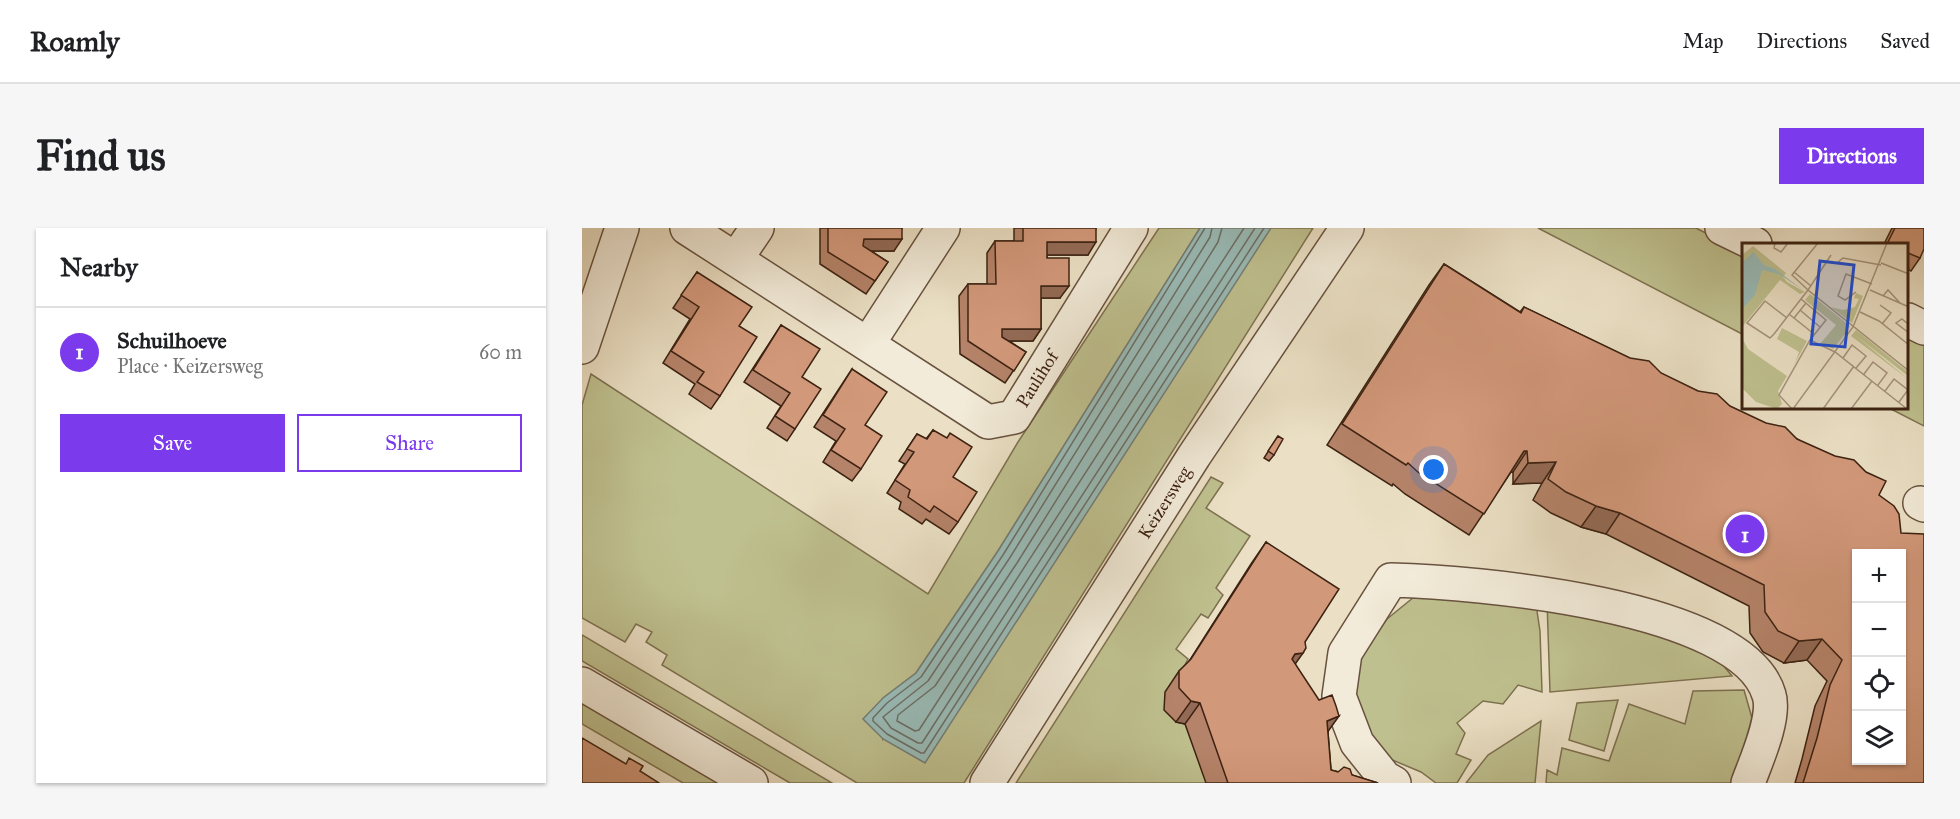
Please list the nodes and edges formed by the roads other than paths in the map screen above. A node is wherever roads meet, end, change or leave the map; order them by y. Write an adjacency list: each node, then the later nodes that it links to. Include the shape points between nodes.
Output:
1 (622, 228): 13 (street)
2 (687, 228): 9 (street, Paulihof)
3 (757, 228): 9 (street)
4 (943, 228): 12 (street)
5 (1131, 228): 12 (street, Paulihof, via 1014,417 988,422)
6 (1347, 228): 16 (street, Keizersweg, via 1194,456)
7 (1722, 228): 8 (street)
8 (1753, 243)
9 (736, 260): 12 (street, Paulihof)
10 (1909, 320): 11 (street)
11 (1924, 328)
12 (868, 344)
13 (582, 347)
14 (582, 684): 15 (street)
15 (751, 783)
16 (987, 783)
17 (1394, 783): 18 (street, via 1385,778 1357,743 1339,696 1345,653 1391,580 1437,581 1608,604 1685,628 1733,652 1760,675 1770,697 1767,725)
18 (1748, 783)

